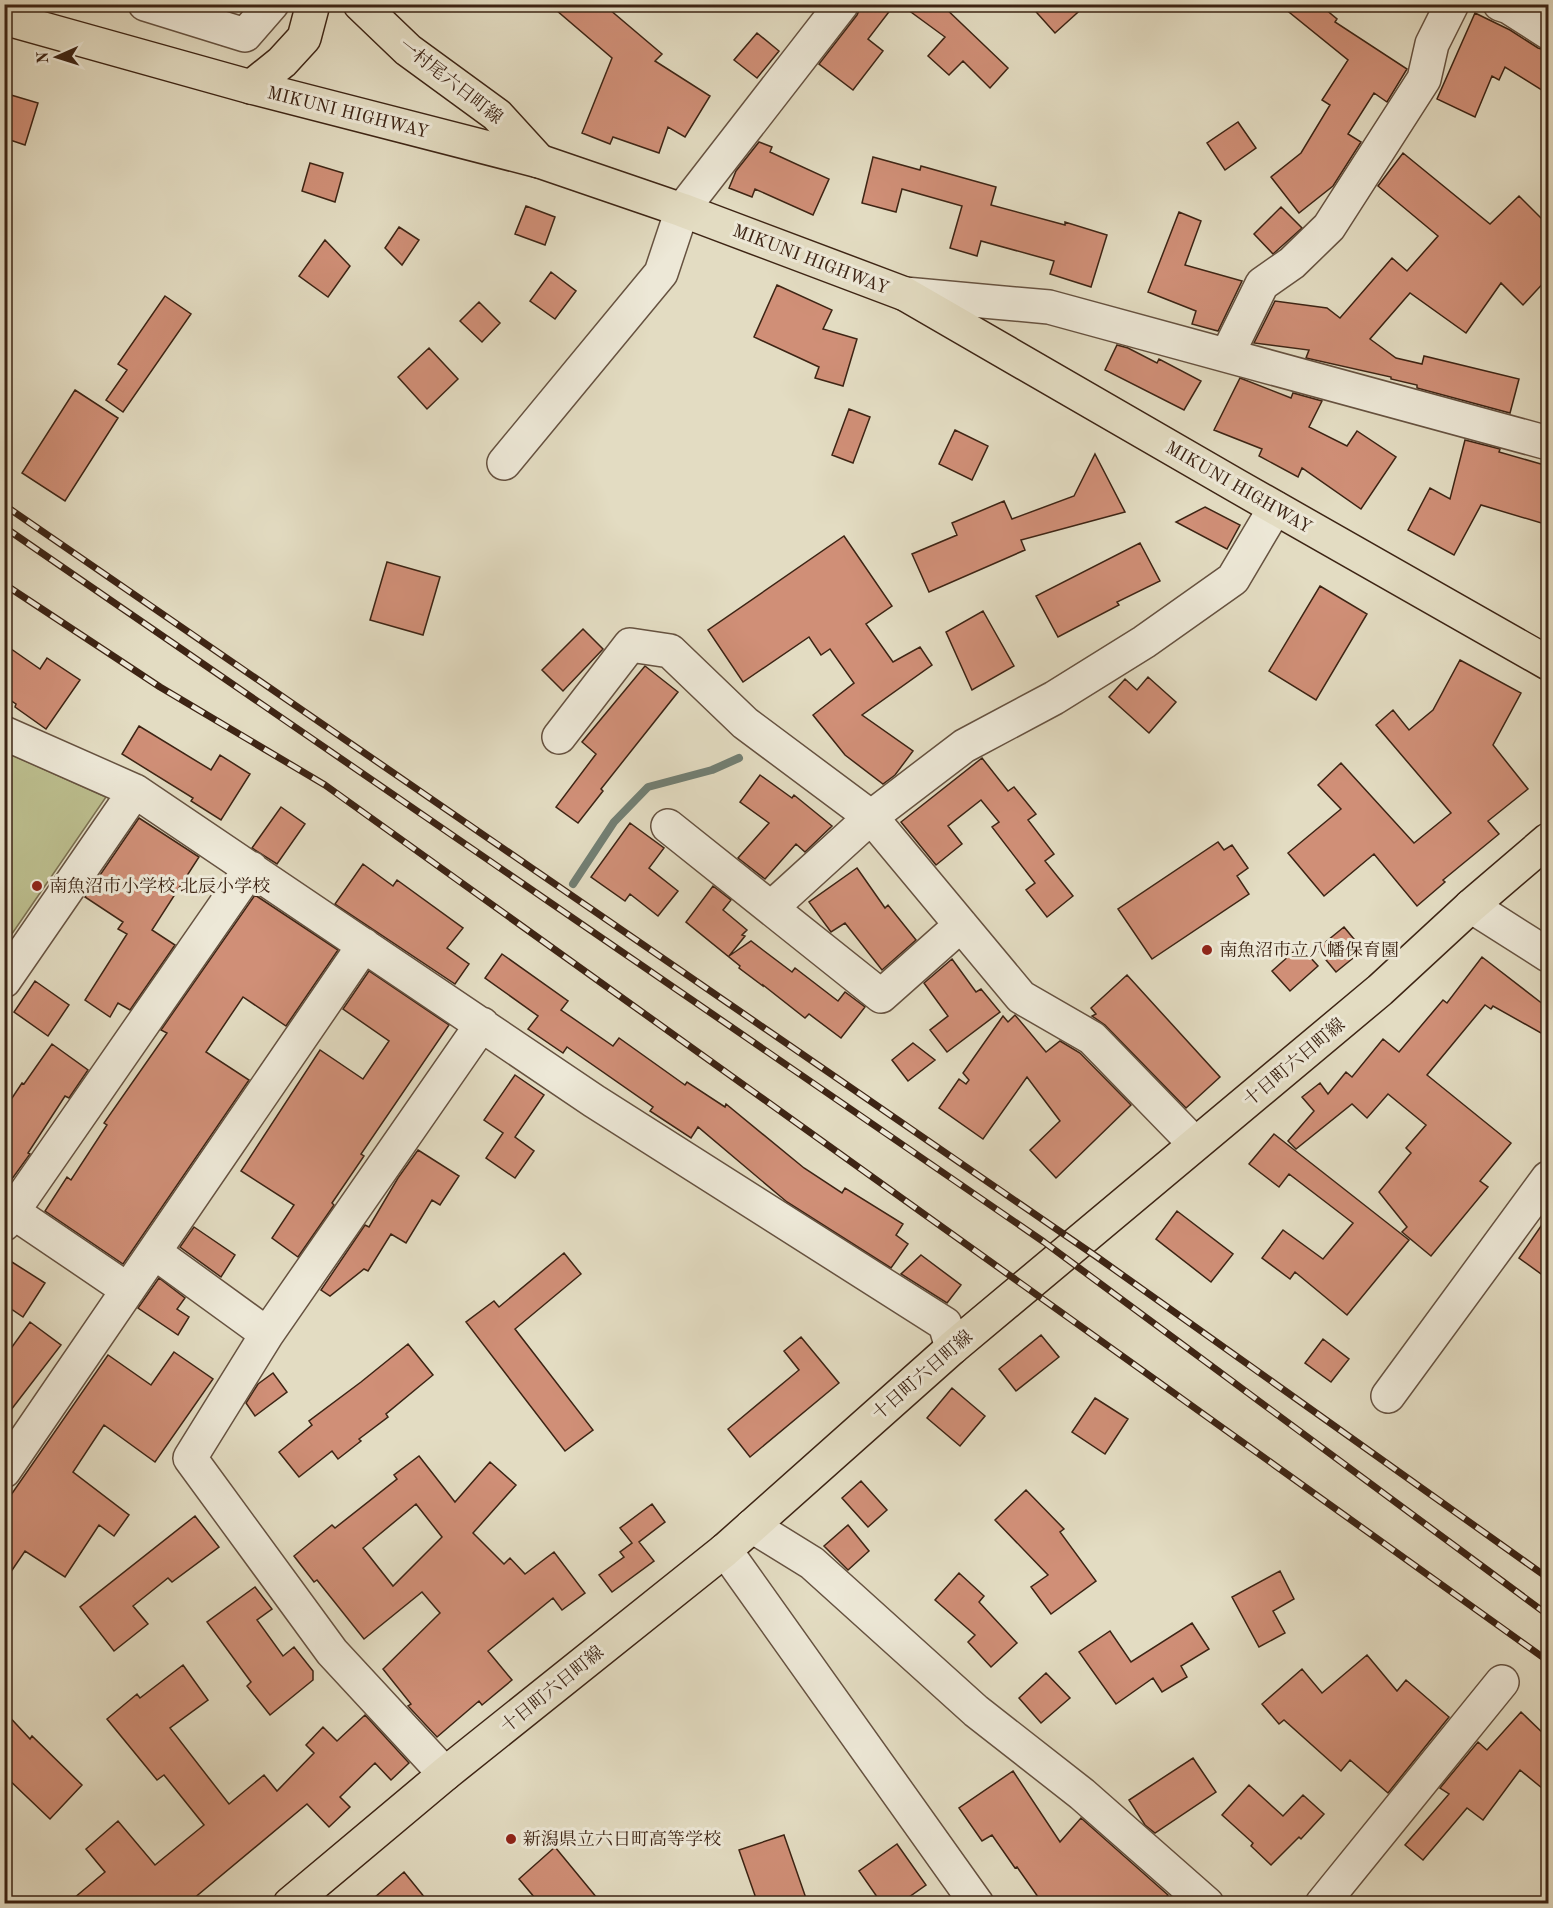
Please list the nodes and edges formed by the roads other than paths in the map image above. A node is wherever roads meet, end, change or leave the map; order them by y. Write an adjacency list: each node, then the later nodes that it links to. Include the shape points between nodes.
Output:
1 (145, 4): 2 (street, via 244,35)
2 (272, 4)
3 (313, 4): 10 (main road, via 304,38)
4 (360, 4): 11 (main road, 一村尾六日町線, via 408,50 497,115)
5 (842, 4): 12 (street)
6 (1452, 4): 14 (street, via 1432,44 1418,89 1329,227 1292,263 1262,284)
7 (1500, 4): 9 (street)
8 (4, 18): 10 (main road, MIKUNI HIGHWAY)
9 (1548, 32)
10 (250, 87): 11 (main road, MIKUNI HIGHWAY)
11 (539, 161): 12 (main road, MIKUNI HIGHWAY)
12 (682, 210): 13 (main road, MIKUNI HIGHWAY); 16 (street, via 661,273)
13 (905, 294): 14 (street, via 1049,307); 17 (main road, MIKUNI HIGHWAY)
14 (1227, 356): 15 (street)
15 (1548, 443)
16 (504, 463)
17 (1275, 508): 18 (main road, MIKUNI HIGHWAY); 22 (street, via 1233,579 1054,698 964,746)
18 (1548, 663)
19 (4, 733): 21 (street)
20 (559, 737): 22 (street, via 630,645 670,651 745,723)
21 (135, 791): 25 (street); 31 (street)
22 (870, 817): 27 (street); 28 (street)
23 (668, 826): 27 (street)
24 (1548, 840): 26 (main road, 十日町六日町線)
25 (250, 868): 29 (street); 35 (street)
26 (1471, 906): 30 (street); 33 (main road, 十日町六日町線, via 1380,990)
27 (771, 908): 28 (street, via 881,996)
28 (961, 925): 33 (street, via 1021,996 1092,1038)
29 (364, 945): 32 (street); 36 (street)
30 (1548, 955)
31 (4, 981)
32 (482, 1024): 38 (street); 39 (street, via 594,1101 945,1324)
33 (1195, 1144): 39 (main road, 十日町六日町線)
34 (1548, 1178): 40 (street)
35 (9, 1218): 37 (street)
36 (154, 1252): 37 (street); 38 (street)
37 (128, 1290): 41 (street)
38 (267, 1334): 45 (street, via 190,1458 332,1652)
39 (952, 1348): 42 (main road, 十日町六日町線)
40 (1388, 1396)
41 (4, 1471)
42 (752, 1526): 43 (main road, 十日町六日町線); 48 (street, via 812,1563 976,1711 1082,1794)
43 (725, 1551): 45 (main road, 十日町六日町線); 47 (street)
44 (1502, 1682): 49 (street)
45 (445, 1774): 46 (main road, 十日町六日町線)
46 (290, 1904)
47 (977, 1904)
48 (1207, 1904)
49 (1322, 1904)

